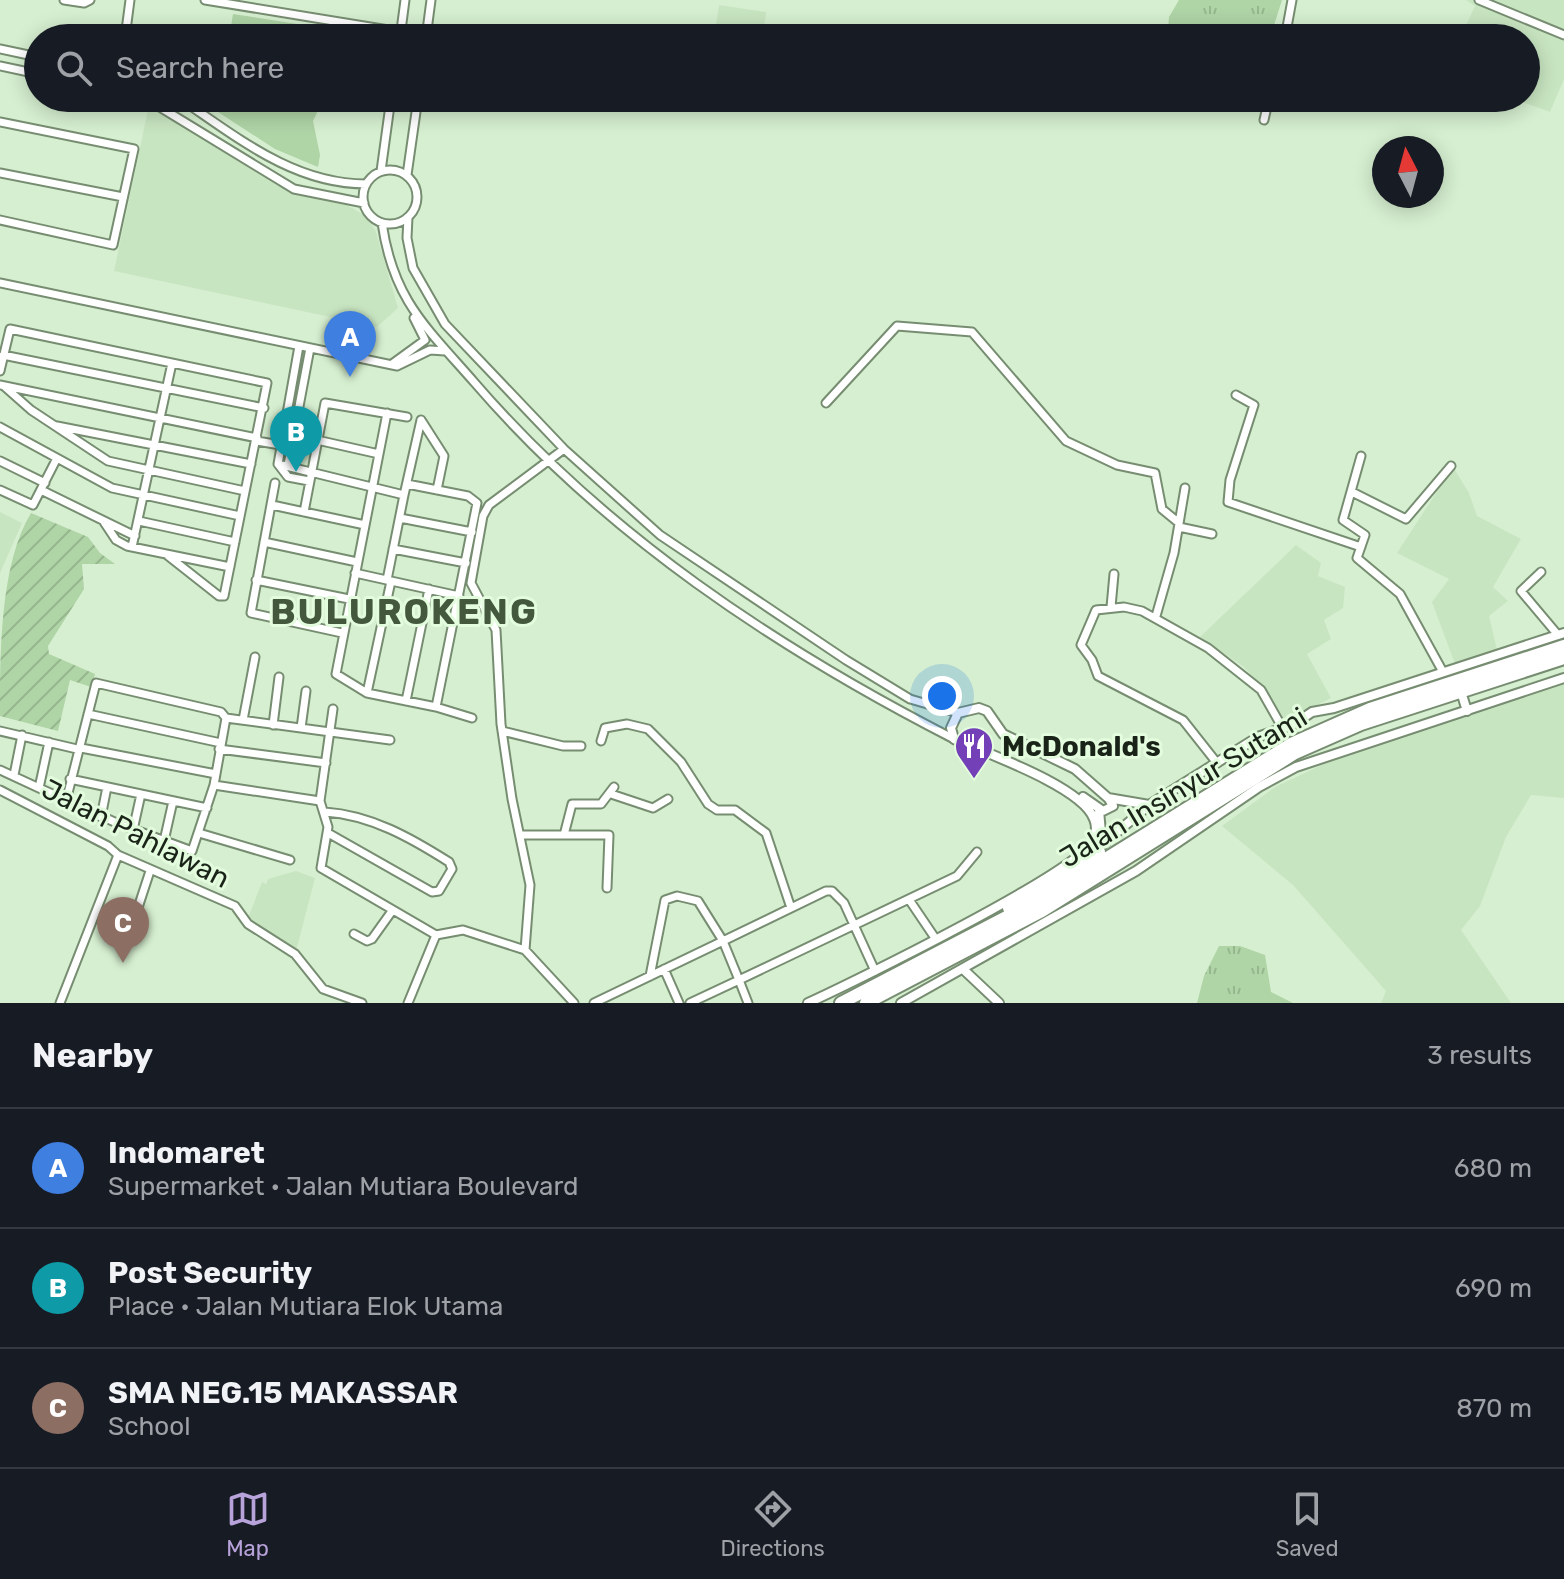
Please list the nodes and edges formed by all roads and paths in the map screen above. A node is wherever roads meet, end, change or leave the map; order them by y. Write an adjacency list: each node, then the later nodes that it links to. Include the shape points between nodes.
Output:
1 (64, 0): 8 (street)
2 (130, 0): 9 (street)
3 (205, 0): 10 (street)
4 (405, 0): 11 (street)
5 (431, 0): 12 (street)
6 (1292, 0): 13 (street)
7 (1479, 0): 14 (street)
8 (89, 1)
9 (127, 24)
10 (339, 24)
11 (402, 24)
12 (428, 24)
13 (1288, 24)
14 (1537, 24)
15 (1540, 25): 16 (street)
16 (1564, 35)
17 (0, 49): 18 (street)
18 (24, 54)
19 (0, 66): 20 (street)
20 (24, 71)
21 (168, 112): 33 (street, via 294,189)
22 (200, 112): 31 (street, via 300,173)
23 (389, 112): 28 (street)
24 (416, 112): 30 (street)
25 (1266, 112): 26 (street)
26 (1264, 120)
27 (0, 122): 32 (street, via 134,149)
28 (381, 171): 30 (street); 31 (street)
29 (0, 173): 32 (street)
30 (407, 175): 34 (street, via 418,192)
31 (366, 184): 33 (street)
32 (123, 197): 35 (street, via 113,245)
33 (364, 203): 36 (street)
34 (408, 217): 36 (street); 65 (street, via 413,268 445,324)
35 (0, 220)
36 (382, 223): 38 (street, via 387,258)
37 (0, 283): 39 (street)
38 (403, 296): 41 (street); 44 (street, via 425,340)
39 (299, 346): 40 (street); 46 (street)
40 (310, 348): 44 (street); 47 (street)
41 (445, 351): 44 (street, via 430,350 404,365); 70 (street)
42 (3, 355): 43 (street, via 7,331 13,329); 45 (street); 49 (street)
43 (172, 363): 49 (street); 52 (street, via 266,382)
44 (392, 364)
45 (0, 371)
46 (292, 384): 47 (street); 53 (street)
47 (303, 385): 54 (street)
48 (3, 386): 56 (street); 58 (street)
49 (168, 389): 52 (street); 56 (street)
50 (1236, 395): 103 (street, via 1254,405 1228,502)
51 (826, 403): 96 (street, via 897,326 972,332 1066,441 1103,460 1155,473 1162,509)
52 (264, 408): 60 (street)
53 (288, 411): 54 (street); 62 (street)
54 (298, 412): 64 (street)
55 (387, 413): 57 (street); 61 (street, via 326,402); 66 (street)
56 (161, 417): 60 (street); 63 (street)
57 (407, 417)
58 (53, 425): 63 (street); 75 (street, via 108,461)
59 (0, 427): 68 (street)
60 (257, 439): 62 (street); 71 (street)
61 (317, 440): 66 (street); 76 (street)
62 (282, 445): 64 (street); 72 (street)
63 (155, 446): 71 (street); 75 (street)
64 (291, 447): 73 (street)
65 (564, 449): 70 (street); 133 (street, via 660,535 846,660 910,699)
66 (379, 454): 82 (street)
67 (1361, 456): 86 (street)
68 (56, 460): 80 (street); 88 (street, via 112,488)
69 (0, 461): 80 (street)
70 (549, 461): 142 (street, via 489,505 471,574 473,589 496,630); 145 (street, via 641,544 866,695)
71 (251, 464): 85 (street)
72 (278, 464): 73 (street); 77 (street, via 288,477)
73 (288, 465): 76 (street)
74 (1451, 466): 86 (street, via 1406,519)
75 (150, 470): 85 (street); 88 (street)
76 (312, 471): 77 (street); 82 (street)
77 (309, 481): 90 (street)
78 (275, 483): 89 (street)
79 (407, 484): 84 (street); 84 (street, via 421,420 444,456); 87 (street)
80 (43, 487): 83 (street, via 31,504); 94 (street)
81 (1185, 488): 96 (street)
82 (372, 489): 87 (street); 95 (street)
83 (0, 490)
84 (437, 490): 97 (street, via 476,499)
85 (245, 491): 91 (street)
86 (1352, 492): 103 (street, via 1343,520 1365,535)
87 (404, 495): 92 (street)
88 (144, 496): 91 (street); 93 (street)
89 (272, 505): 90 (street); 101 (street)
90 (304, 512): 95 (street)
91 (240, 516): 100 (street)
92 (400, 518): 97 (street); 104 (street)
93 (139, 521): 99 (street); 100 (street)
94 (104, 522): 99 (street); 102 (street, via 116,540)
95 (365, 525): 106 (street)
96 (1179, 525): 98 (street); 118 (street)
97 (472, 532): 107 (street)
98 (1212, 534)
99 (135, 536): 102 (street)
100 (235, 542): 108 (street)
101 (264, 542): 106 (street); 112 (street)
102 (132, 547): 105 (street)
103 (1361, 547): 123 (street, via 1357,558 1400,594)
104 (393, 549): 107 (street); 113 (street)
105 (167, 555): 108 (street); 108 (street, via 221,597)
106 (357, 562): 110 (street)
107 (466, 563): 116 (street)
108 (230, 567)
109 (1541, 572): 120 (street, via 1521,591)
110 (355, 573): 113 (street); 115 (street)
111 (1114, 574): 117 (street)
112 (256, 580): 115 (street); 119 (street, via 250,608 255,616)
113 (389, 581): 114 (street); 127 (street)
114 (429, 589): 116 (street); 129 (street)
115 (349, 599): 119 (street)
116 (458, 600): 130 (street)
117 (1111, 607): 118 (street); 153 (street, via 1094,612 1081,643 1098,676 1183,720)
118 (1156, 616): 139 (street, via 1250,678)
119 (342, 633): 127 (street, via 336,674)
120 (1562, 638): 123 (street); 201 (highway, Jalan Insinyur Sutami, via 1291,744 1052,893)
121 (255, 657): 137 (street)
122 (1564, 658): 212 (highway, Jalan Insinyur Sutami, via 1361,724 1295,753 1042,911)
123 (1443, 672): 139 (street, via 1312,712)
124 (279, 677): 138 (street)
125 (1564, 678): 132 (street)
126 (306, 691): 140 (street)
127 (367, 693): 129 (street)
128 (1463, 698): 132 (street)
129 (406, 701): 130 (street)
130 (436, 707): 136 (street)
131 (333, 709): 143 (street)
132 (1467, 711): 197 (street, via 1373,739 1277,777 1136,871)
133 (958, 713): 145 (street, via 951,728); 164 (street, via 987,711 1003,734 1075,769)
134 (88, 714): 135 (street, via 99,682 221,712); 149 (street); 151 (street)
135 (226, 718): 137 (street); 149 (street)
136 (472, 718)
137 (243, 720): 138 (street)
138 (273, 725): 140 (street)
139 (1282, 727): 153 (street)
140 (301, 728): 143 (street)
141 (0, 731): 144 (street)
142 (502, 731): 150 (street); 177 (street)
143 (331, 732): 146 (street); 152 (street)
144 (22, 735): 148 (street); 156 (street)
145 (954, 739): 161 (street)
146 (390, 740)
147 (601, 741): 187 (street, via 605,728 615,724 642,726 656,735 685,766 708,804 735,810 766,833)
148 (49, 742): 151 (street); 160 (street)
149 (220, 746): 152 (street); 155 (street)
150 (581, 746)
151 (79, 749): 155 (street); 157 (street)
152 (326, 763): 168 (street)
153 (1217, 763): 169 (street)
154 (0, 770): 156 (street)
155 (216, 774): 158 (street)
156 (14, 775): 160 (street)
157 (70, 779): 159 (street); 166 (street)
158 (214, 785): 168 (street); 170 (street)
159 (107, 787): 163 (street); 173 (street)
160 (39, 788): 166 (street)
161 (1060, 788): 171 (street); 193 (street, via 1090,809 1096,822 1091,843 1054,872)
162 (0, 790): 182 (street, Jalan Pahlawan)
163 (141, 794): 167 (street); 174 (street)
164 (1108, 798): 169 (street); 171 (street, via 1113,802 1110,810)
165 (668, 799): 178 (street, via 653,808 613,791 601,804 572,804)
166 (66, 801): 173 (street)
167 (173, 801): 170 (street); 179 (street)
168 (320, 801): 172 (street)
169 (1149, 805): 180 (street)
170 (207, 808): 175 (street)
171 (1098, 808): 180 (street)
172 (325, 812): 176 (street); 176 (street, via 389,828 449,862 452,869 439,891 432,892)
173 (101, 817): 174 (street)
174 (133, 830): 179 (street)
175 (199, 833): 179 (street, via 192,851); 183 (street)
176 (328, 833): 188 (street, via 321,870)
177 (522, 835): 178 (street); 195 (street, via 530,885)
178 (564, 835): 185 (street, via 611,836)
179 (164, 841)
180 (1101, 848): 201 (highway)
181 (977, 852): 186 (street, via 957,876)
182 (118, 855): 184 (street, Jalan Pahlawan); 202 (street)
183 (290, 860)
184 (150, 871): 189 (street); 203 (street, Jalan Pahlawan, via 235,906 248,924 295,954 323,989)
185 (607, 888)
186 (910, 901): 190 (street); 193 (street)
187 (791, 908): 190 (street, via 832,891); 194 (street)
188 (392, 911): 191 (street, via 372,939); 192 (street)
189 (132, 926)
190 (855, 927): 198 (street); 200 (street)
191 (354, 934)
192 (436, 935): 195 (street, via 463,930); 204 (street)
193 (935, 938): 198 (street)
194 (723, 941): 196 (street); 199 (street, via 698,901 668,897); 200 (street)
195 (525, 950): 205 (street)
196 (664, 969): 199 (street); 207 (street)
197 (964, 970): 213 (street); 214 (street)
198 (875, 971): 210 (street)
199 (650, 976): 206 (street)
200 (739, 980): 208 (street); 209 (street)
201 (879, 985): 211 (highway, Jalan Insinyur Sutami)
202 (60, 1003)
203 (362, 1003)
204 (408, 1003)
205 (574, 1003)
206 (594, 1003)
207 (679, 1003)
208 (690, 1003)
209 (748, 1003)
210 (808, 1003)
211 (841, 1003)
212 (866, 1003)
213 (901, 1003)
214 (999, 1003)

